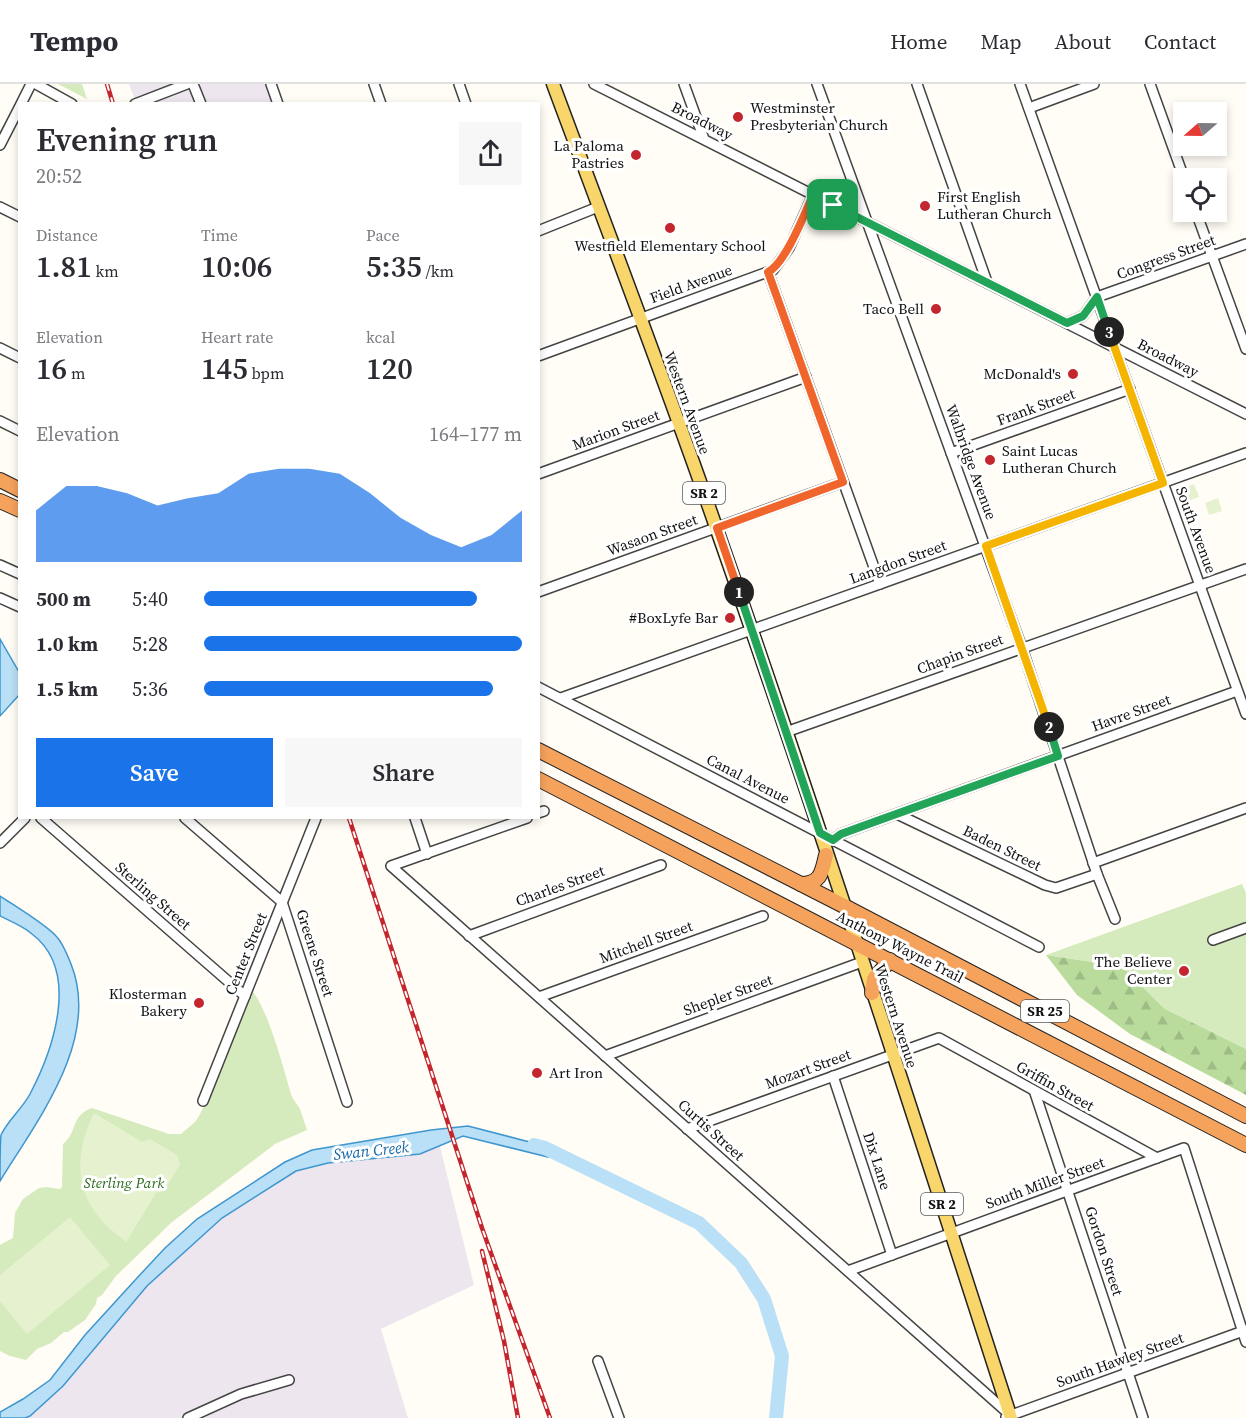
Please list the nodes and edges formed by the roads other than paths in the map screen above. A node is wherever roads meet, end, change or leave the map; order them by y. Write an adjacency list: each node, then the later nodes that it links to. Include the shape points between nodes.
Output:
1 (31, 84): 16 (street)
2 (36, 84): 17 (street)
3 (187, 84): 18 (street)
4 (194, 84): 19 (street)
5 (271, 84): 20 (street)
6 (374, 84): 21 (street)
7 (459, 84): 22 (street)
8 (553, 84): 30 (main road, Western Avenue / SR 2)
9 (594, 84): 25 (street, Broadway)
10 (684, 84): 25 (street)
11 (817, 84): 32 (street, Walbridge Avenue)
12 (917, 84): 38 (street)
13 (1020, 84): 23 (street, South Avenue)
14 (1094, 84): 23 (street)
15 (1150, 84): 27 (street)
16 (22, 102)
17 (68, 102)
18 (139, 102)
19 (200, 102)
20 (277, 102)
21 (380, 102)
22 (465, 102)
23 (1029, 108): 39 (street, South Avenue)
24 (18, 109): 26 (street)
25 (704, 139): 28 (street, Broadway)
26 (0, 145)
27 (1180, 168)
28 (813, 195): 32 (street, Broadway); 37 (street, Field Avenue, via 789,248)
29 (0, 207): 31 (street)
30 (598, 207): 34 (street); 40 (main road, Western Avenue / SR 2)
31 (18, 216)
32 (867, 222): 38 (street, Broadway); 53 (street, Walbridge Avenue)
33 (1200, 222): 36 (street)
34 (540, 230)
35 (1246, 244): 36 (street, Congress Street)
36 (1212, 256): 39 (street, Congress Street); 44 (street)
37 (768, 272): 40 (street, Field Avenue); 47 (street)
38 (987, 282): 41 (street, Broadway)
39 (1097, 297): 41 (street, via 1083,316); 43 (street, South Avenue)
40 (639, 318): 45 (street, Field Avenue); 51 (main road, Western Avenue / SR 2)
41 (1067, 323): 43 (street, Broadway)
42 (0, 348): 46 (street)
43 (1115, 348): 48 (street, South Avenue); 49 (street, Broadway)
44 (1246, 349)
45 (540, 355)
46 (18, 357)
47 (806, 377): 51 (street, Marion Street); 57 (street)
48 (1130, 389): 53 (street, Frank Street); 58 (street, South Avenue)
49 (1246, 414)
50 (0, 421): 52 (street)
51 (679, 422): 55 (street, Marion Street); 62 (main road, Western Avenue / SR 2)
52 (18, 430)
53 (951, 453): 63 (street, Walbridge Avenue)
54 (1246, 453): 58 (street, Langdon Street)
55 (540, 473)
56 (0, 480): 59 (highway)
57 (843, 482): 62 (street, Wasaon Street); 67 (street)
58 (1163, 483): 63 (street, Langdon Street); 68 (street, South Avenue)
59 (18, 489)
60 (0, 501): 61 (highway)
61 (18, 509)
62 (717, 528): 69 (street, Wasaon Street); 72 (main road, Western Avenue / SR 2)
63 (986, 546): 67 (street, Langdon Street); 73 (street, Walbridge Avenue)
64 (0, 565): 66 (street)
65 (1246, 569): 68 (street, Chapin Street)
66 (18, 573)
67 (880, 584): 72 (street, Langdon Street)
68 (1200, 586): 73 (street, Chapin Street); 75 (street, South Avenue)
69 (540, 591)
70 (0, 598): 71 (street)
71 (18, 607)
72 (752, 630): 76 (street, Langdon Street); 78 (main road, Western Avenue / SR 2)
73 (1023, 648): 78 (street, Chapin Street); 80 (street, Walbridge Avenue)
74 (540, 688): 76 (street, Canal Avenue)
75 (1238, 690): 77 (street, South Avenue); 80 (street, Havre Street)
76 (561, 698): 90 (street, Canal Avenue)
77 (1246, 714)
78 (786, 732): 90 (main road, Western Avenue / SR 2)
79 (540, 751): 98 (highway, Anthony Wayne Trail / SR 25)
80 (1058, 756): 83 (street, Havre Street); 95 (street, Walbridge Avenue)
81 (540, 779): 106 (highway, Anthony Wayne Trail / SR 25)
82 (1246, 808): 95 (street)
83 (897, 814): 91 (street, Havre Street); 97 (street, Baden Street, via 1045,885 1056,888)
84 (24, 819): 92 (street)
85 (42, 819): 111 (street, Sterling Street)
86 (187, 819): 99 (street, Greene Street)
87 (316, 819): 99 (street, Center Street)
88 (415, 819): 93 (street)
89 (524, 819): 93 (street)
90 (820, 833): 91 (street, Canal Avenue); 94 (main road, Western Avenue / SR 2)
91 (833, 840): 107 (street, Canal Avenue)
92 (0, 843)
93 (427, 854): 104 (street, Curtis Street, via 391,866)
94 (826, 855): 98 (highway, via 817,880); 100 (main road, Western Avenue / SR 2)
95 (1093, 863): 97 (street, Walbridge Avenue)
96 (661, 865): 104 (street, Charles Street)
97 (1097, 874): 102 (street, Walbridge Avenue)
98 (801, 884): 100 (highway, Anthony Wayne Trail / SR 25)
99 (282, 902): 111 (street, Center Street); 119 (street, Greene Street)
100 (844, 906): 106 (main road, Western Avenue / SR 2); 120 (highway, Anthony Wayne Trail / SR 25)
101 (763, 916): 112 (street, Mitchell Street)
102 (1115, 919)
103 (1246, 928): 105 (street)
104 (469, 936): 112 (street, Curtis Street)
105 (1213, 940)
106 (856, 942): 108 (highway, Anthony Wayne Trail / SR 25); 109 (main road, Western Avenue / SR 2)
107 (1040, 947)
108 (890, 960): 110 (highway, via 874,979); 122 (highway, Anthony Wayne Trail / SR 25)
109 (862, 962): 110 (main road, Western Avenue / SR 2); 115 (street, Shepler Street)
110 (872, 993): 114 (main road, Western Avenue / SR 2)
111 (245, 996): 118 (street, Center Street)
112 (539, 997): 115 (street, Curtis Street)
113 (939, 1038): 114 (street, Mozart Street); 117 (street, Griffin Street)
114 (893, 1055): 116 (street, Mozart Street); 125 (main road, Western Avenue / SR 2)
115 (605, 1056): 121 (street, Curtis Street)
116 (833, 1076): 121 (street, Mozart Street); 126 (street, Dix Lane)
117 (1035, 1093): 123 (street, Griffin Street); 124 (street, Gordon Street)
118 (203, 1101)
119 (347, 1102)
120 (1246, 1116)
121 (687, 1129): 127 (street, Curtis Street)
122 (1246, 1144)
123 (1157, 1158): 124 (street, South Miller Street); 128 (street, South Miller Street, via 1184,1148)
124 (1068, 1190): 125 (street, South Miller Street); 131 (street, Gordon Street)
125 (951, 1233): 126 (street, South Miller Street); 133 (main road, Western Avenue / SR 2)
126 (892, 1254): 127 (street, South Miller Street)
127 (848, 1271): 133 (street, Curtis Street)
128 (1244, 1331): 129 (street); 131 (street, South Hawley Street)
129 (1246, 1342)
130 (598, 1361): 135 (street)
131 (1128, 1374): 133 (street, South Hawley Street); 136 (street, Gordon Street)
132 (289, 1380): 134 (street, via 241,1394)
133 (1009, 1417)
134 (188, 1418)
135 (619, 1418)
136 (1143, 1418)

